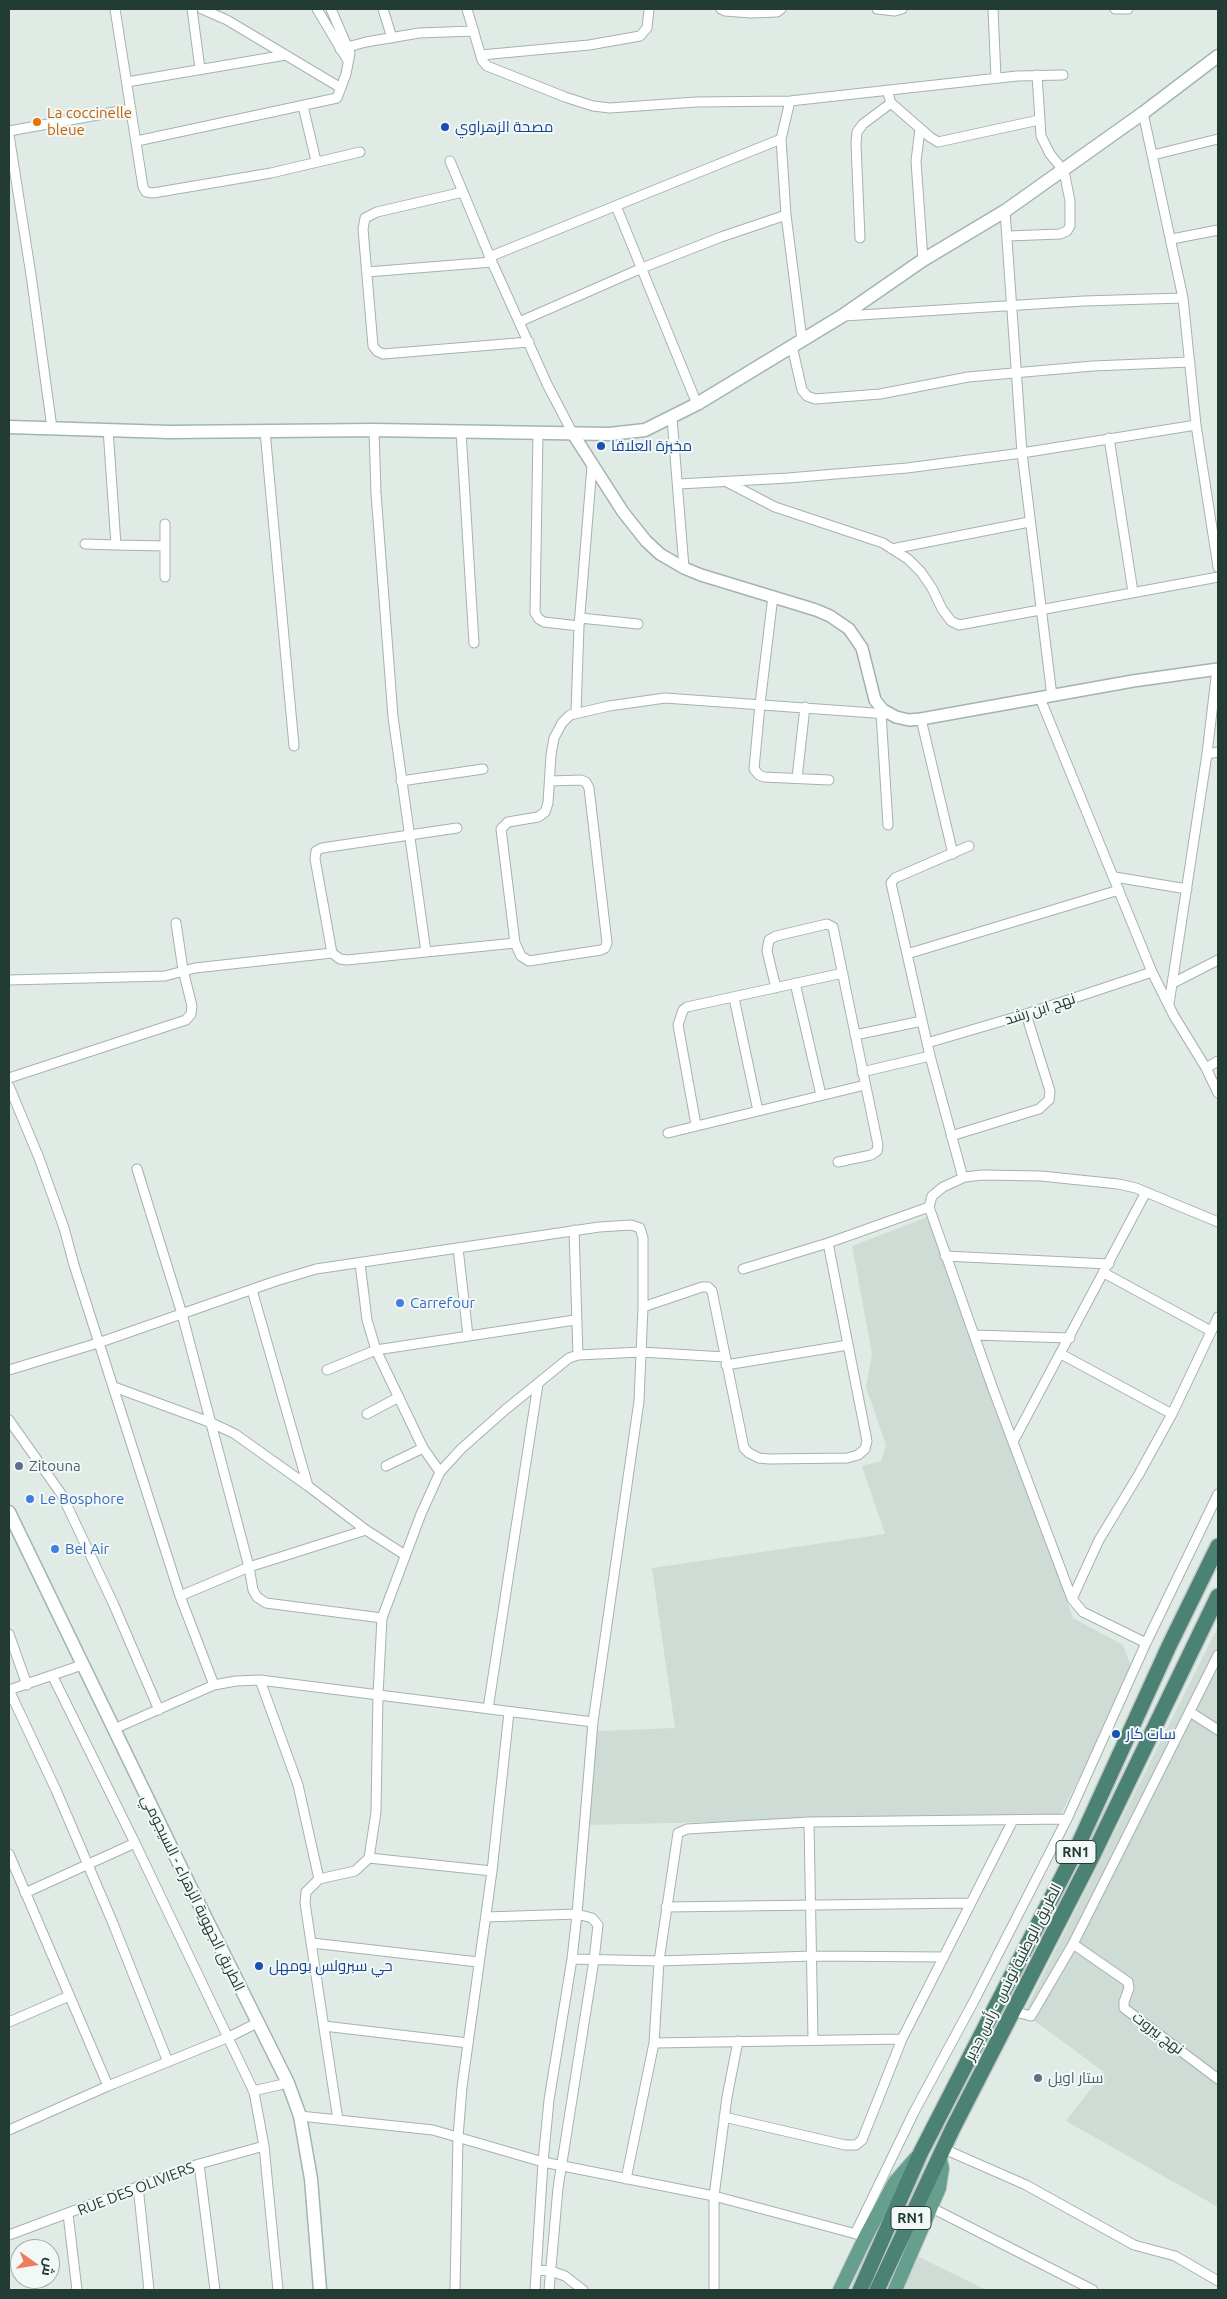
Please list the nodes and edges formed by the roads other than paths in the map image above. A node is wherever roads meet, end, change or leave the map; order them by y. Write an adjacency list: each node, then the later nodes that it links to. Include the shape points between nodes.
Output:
1 (115, 9): 26 (street)
2 (192, 9): 22 (street)
3 (202, 9): 19 (street)
4 (317, 9): 18 (street)
5 (331, 9): 18 (street)
6 (384, 9): 17 (street)
7 (467, 9): 16 (street)
8 (649, 9): 20 (street, via 647,28 640,36 589,45)
9 (720, 9): 10 (street, via 751,13)
10 (781, 9)
11 (877, 9): 12 (street)
12 (902, 9)
13 (993, 9): 25 (street)
14 (1115, 9): 15 (street)
15 (1128, 9)
16 (474, 31): 17 (street); 20 (street)
17 (392, 38): 18 (street)
18 (344, 48): 27 (street, via 348,61)
19 (286, 55): 22 (street); 27 (street)
20 (480, 55): 29 (street, via 484,63 494,70 565,97 602,107)
21 (1218, 56): 33 (main road)
22 (200, 69): 26 (street)
23 (1037, 75): 24 (street); 25 (street); 34 (street)
24 (1063, 75)
25 (996, 78): 28 (street)
26 (127, 82): 32 (street)
27 (341, 88): 31 (street, via 337,98)
28 (887, 90): 29 (street); 30 (street)
29 (790, 101): 38 (street)
30 (891, 103): 35 (street); 52 (street, via 857,132)
31 (304, 106): 40 (street); 43 (street)
32 (131, 109): 36 (street); 40 (street)
33 (1144, 113): 42 (street); 45 (main road)
34 (1040, 120): 35 (street, via 938,142); 45 (street, via 1045,147)
35 (920, 129): 55 (street, via 916,161)
36 (9, 131)
37 (9, 134): 70 (street)
38 (781, 139): 47 (street); 49 (street)
39 (1218, 139): 42 (street)
40 (137, 141): 43 (street, via 143,187 148,193)
41 (360, 152): 43 (street)
42 (1153, 155): 53 (street)
43 (316, 161)
44 (450, 161): 46 (street)
45 (1064, 171): 48 (main road); 51 (street, via 1070,201 1068,232)
46 (463, 192): 54 (street); 57 (street, via 368,215 363,222)
47 (616, 206): 54 (street); 56 (street)
48 (1005, 211): 51 (street); 55 (main road)
49 (786, 215): 56 (street); 63 (street)
50 (1218, 230): 53 (street)
51 (1008, 236): 59 (street)
52 (860, 238)
53 (1172, 239): 58 (street)
54 (490, 259): 57 (street); 61 (street)
55 (923, 260): 60 (main road)
56 (642, 268): 61 (street); 66 (street)
57 (367, 272): 62 (street, via 373,346 383,354)
58 (1183, 298): 59 (street); 64 (street)
59 (1012, 307): 60 (street); 65 (street)
60 (842, 316): 63 (main road)
61 (519, 322): 62 (street)
62 (529, 342): 76 (street)
63 (797, 343): 65 (street, via 802,390 815,399 880,394 968,377); 66 (main road)
64 (1190, 362): 65 (street); 68 (street)
65 (1018, 373): 78 (street)
66 (697, 404): 67 (main road)
67 (672, 418): 76 (main road, via 637,431); 81 (street)
68 (1196, 425): 77 (street); 88 (street)
69 (9, 427): 70 (main road)
70 (52, 428): 71 (main road)
71 (108, 429): 73 (main road); 85 (street)
72 (374, 430): 73 (main road); 74 (main road); 111 (street, via 379,539)
73 (265, 431): 105 (street)
74 (461, 431): 75 (main road); 97 (street)
75 (538, 433): 76 (main road); 95 (street, via 536,613 544,622)
76 (573, 434): 79 (street)
77 (1109, 438): 78 (street); 92 (street)
78 (1022, 453): 80 (street, via 900,468); 82 (street)
79 (592, 466): 89 (street, via 646,541); 95 (street)
80 (727, 482): 81 (street); 87 (street, via 775,508 872,538)
81 (679, 484): 89 (street)
82 (1030, 522): 87 (street); 94 (street)
83 (165, 524): 86 (street)
84 (85, 544): 85 (street)
85 (116, 545): 86 (street)
86 (165, 546): 90 (street)
87 (892, 549): 94 (street, via 921,572 954,623)
88 (1218, 567)
89 (684, 568): 93 (street)
90 (165, 577)
91 (1218, 577): 92 (street)
92 (1133, 592): 94 (street)
93 (773, 596): 100 (street); 103 (street, via 830,616 854,634 862,648 872,694)
94 (1041, 610): 99 (street)
95 (580, 622): 96 (street); 102 (street)
96 (638, 624)
97 (474, 643)
98 (1218, 669): 99 (street); 107 (street)
99 (1046, 697): 104 (street); 118 (street)
100 (760, 704): 101 (street); 102 (street, via 665,698); 109 (street, via 755,771 764,776)
101 (805, 707): 103 (street); 109 (street)
102 (576, 712): 112 (street, via 562,723 554,738)
103 (885, 714): 104 (street); 113 (street)
104 (921, 719): 117 (street)
105 (294, 746)
106 (1218, 752): 107 (street)
107 (1207, 754): 119 (street)
108 (483, 769): 111 (street)
109 (798, 778): 110 (street)
110 (828, 780)
111 (401, 781): 115 (street)
112 (550, 781): 122 (street, via 548,803 542,815 508,822 501,830); 122 (street, via 581,780 589,788 607,943 601,950 532,961 522,958)
113 (888, 825)
114 (458, 828): 115 (street)
115 (410, 834): 123 (street); 124 (street, via 316,851)
116 (969, 846): 117 (street)
117 (953, 854): 125 (street, via 892,880)
118 (1115, 877): 119 (street); 120 (street)
119 (1186, 889): 132 (street)
120 (1119, 890): 125 (street); 128 (street)
121 (176, 923): 127 (street)
122 (515, 943): 123 (street)
123 (426, 952): 124 (street, via 347,960)
124 (332, 953): 127 (street)
125 (907, 954): 137 (street)
126 (1218, 960): 132 (street)
127 (183, 970): 130 (street, via 166,976); 144 (street, via 192,1006 186,1020)
128 (1152, 972): 135 (street); 136 (street, نهج ابن رشد)
129 (843, 973): 131 (street); 133 (street, via 833,927 827,924 776,936 768,942 767,951); 138 (street)
130 (9, 980)
131 (795, 983): 133 (street); 148 (street)
132 (1173, 983): 135 (street)
133 (776, 988): 134 (street)
134 (734, 998): 149 (street); 150 (street, via 687,1007 680,1014 678,1025)
135 (1169, 1004): 142 (street)
136 (1026, 1014): 139 (street, نهج ابن رشد); 152 (street, via 1050,1091 1049,1100 1039,1109)
137 (922, 1021): 138 (street); 139 (street)
138 (855, 1035): 143 (street)
139 (928, 1043): 140 (street)
140 (930, 1056): 143 (street); 152 (street)
141 (1218, 1061): 142 (street)
142 (1206, 1068): 147 (street)
143 (862, 1072): 145 (street)
144 (9, 1078)
145 (865, 1085): 148 (street); 153 (street, via 878,1148 871,1155)
146 (9, 1086): 176 (street, via 64,1228)
147 (1218, 1093)
148 (820, 1095): 149 (street)
149 (758, 1111): 150 (street)
150 (696, 1125): 151 (street)
151 (668, 1133)
152 (951, 1136): 155 (street)
153 (838, 1162)
154 (137, 1168): 169 (street)
155 (963, 1178): 156 (street, via 1041,1176 1103,1182); 157 (street, via 934,1193)
156 (1146, 1192): 158 (street); 164 (street)
157 (929, 1207): 160 (street); 162 (street)
158 (1218, 1222)
159 (574, 1230): 161 (street); 168 (street, via 631,1225 640,1228 643,1238); 171 (street)
160 (828, 1243): 165 (street); 177 (street)
161 (458, 1248): 163 (street); 174 (street)
162 (945, 1256): 164 (street); 173 (street)
163 (360, 1263): 167 (street, via 316,1269); 178 (street, via 367,1320)
164 (1109, 1264): 166 (street)
165 (743, 1268)
166 (1104, 1273): 172 (street); 175 (street)
167 (252, 1290): 169 (street); 196 (street)
168 (643, 1307): 179 (street); 182 (street, via 708,1287 713,1294)
169 (182, 1314): 176 (street); 191 (street)
170 (1218, 1317): 172 (street)
171 (575, 1320): 174 (street); 181 (street)
172 (1211, 1331): 189 (street)
173 (974, 1335): 175 (street); 192 (street)
174 (468, 1336): 178 (street)
175 (1070, 1338): 180 (street)
176 (98, 1342): 183 (street); 186 (street)
177 (848, 1345): 182 (street); 182 (street, via 867,1441 861,1453 847,1458 770,1459 748,1453 744,1448)
178 (376, 1350): 184 (street); 187 (street)
179 (641, 1352): 181 (street); 182 (street); 221 (street, via 635,1433)
180 (1061, 1354): 189 (street); 192 (street)
181 (578, 1355): 185 (street, via 561,1363)
182 (725, 1361)
183 (9, 1370)
184 (328, 1370)
185 (538, 1384): 195 (street, via 473,1438); 217 (street)
186 (114, 1387): 191 (street); 203 (street)
187 (399, 1397): 188 (street); 193 (street)
188 (367, 1414)
189 (1172, 1414): 205 (street, via 1099,1540)
190 (9, 1420): 218 (street, via 62,1495)
191 (212, 1423): 196 (street, via 235,1434); 202 (street)
192 (1013, 1442): 205 (street)
193 (423, 1448): 194 (street); 195 (street)
194 (386, 1466)
195 (440, 1472): 201 (street)
196 (308, 1486): 199 (street)
197 (1218, 1494): 208 (street)
198 (9, 1512): 210 (main road, الطريق الجهوية الزهراء - السيجومي)
199 (366, 1530): 201 (street); 202 (street)
200 (1218, 1546): 269 (highway, الطريق الوطنية تونس - رأس جدير / RN1, via 1076,1852)
201 (405, 1555): 206 (street)
202 (249, 1567): 203 (street); 206 (street, via 253,1590 266,1602)
203 (180, 1596): 214 (street)
204 (1218, 1596): 248 (highway, الطريق الوطنية تونس - رأس جدير / RN1, via 1092,1857)
205 (1072, 1599): 208 (street, via 1083,1612)
206 (382, 1618): 216 (street)
207 (9, 1634): 213 (street)
208 (1146, 1643): 224 (street)
209 (1218, 1655): 220 (street)
210 (82, 1665): 211 (street); 222 (main road, الطريق الجهوية الزهراء - السيجومي)
211 (53, 1677): 213 (street); 227 (street)
212 (260, 1680): 214 (street); 216 (street); 232 (street, via 298,1785)
213 (27, 1685): 215 (street)
214 (214, 1685): 218 (street)
215 (9, 1690): 230 (street)
216 (378, 1695): 217 (street); 229 (street, via 376,1812)
217 (488, 1709): 219 (street)
218 (159, 1710): 222 (street)
219 (509, 1712): 221 (street); 231 (street)
220 (1190, 1712): 223 (street); 240 (street)
221 (593, 1722): 237 (street)
222 (114, 1729): 250 (main road, الطريق الجهوية الزهراء - السيجومي)
223 (1218, 1730)
224 (1067, 1819): 225 (street); 280 (street, via 914,2112)
225 (1013, 1820): 226 (street); 234 (street)
226 (810, 1822): 235 (street); 236 (street, via 681,1830 675,1839)
227 (135, 1843): 230 (street); 252 (street)
228 (9, 1854): 233 (street)
229 (369, 1858): 231 (street); 232 (street, via 355,1871)
230 (87, 1865): 233 (street); 258 (street)
231 (492, 1871): 238 (street)
232 (319, 1879): 239 (street, via 306,1892)
233 (26, 1893): 247 (street)
234 (970, 1903): 235 (street); 242 (street)
235 (810, 1904): 236 (street); 241 (street)
236 (666, 1907): 245 (street)
237 (577, 1914): 238 (street); 243 (street); 244 (street, via 592,1918 598,1925)
238 (486, 1917): 246 (street)
239 (312, 1943): 246 (street); 251 (street)
240 (1073, 1944): 248 (street, via 1031,2016); 259 (street, نهج بيروت, via 1128,1982 1124,2008)
241 (812, 1956): 242 (street); 245 (street); 253 (street)
242 (944, 1957): 254 (street)
243 (572, 1959): 244 (street); 271 (street, via 549,2100)
244 (594, 1960): 245 (street); 273 (street)
245 (659, 1961): 257 (street)
246 (478, 1962): 256 (street)
247 (69, 1996): 249 (street); 261 (street)
248 (1012, 2012): 270 (highway, الطريق الوطنية تونس - رأس جدير / RN1)
249 (9, 2022)
250 (257, 2023): 252 (street); 260 (main road, الطريق الجهوية الزهراء - السيجومي)
251 (324, 2026): 256 (street); 265 (street)
252 (229, 2037): 258 (street); 262 (street)
253 (813, 2039): 254 (street); 255 (street)
254 (902, 2039): 264 (street, via 866,2132 856,2145)
255 (738, 2041): 257 (street); 264 (street)
256 (468, 2042): 267 (street)
257 (654, 2043): 274 (street)
258 (168, 2062): 261 (street)
259 (1218, 2079)
260 (288, 2083): 262 (street); 263 (main road, الطريق الجهوية الزهراء - السيجومي)
261 (108, 2086): 266 (street)
262 (253, 2090): 268 (street)
263 (300, 2116): 265 (street); 289 (main road, الطريق الجهوية الزهراء - السيجومي, via 311,2179)
264 (724, 2116): 276 (street)
265 (338, 2120): 267 (street, via 433,2130)
266 (9, 2130)
267 (458, 2137): 271 (street); 290 (street)
268 (264, 2146): 272 (street, RUE DES OLIVIERS); 288 (street)
269 (921, 2152): 280 (main road, via 895,2182); 296 (highway, الطريق الوطنية تونس - رأس جدير / RN1)
270 (942, 2154): 277 (main road, via 939,2188); 283 (street, via 1026,2185 1134,2244 1174,2256); 284 (highway, الطريق الوطنية تونس - رأس جدير / RN1)
271 (543, 2162): 273 (street); 281 (street)
272 (199, 2164): 275 (street, RUE DES OLIVIERS); 287 (street)
273 (561, 2166): 274 (street); 282 (street)
274 (626, 2179): 276 (street)
275 (138, 2186): 278 (street, RUE DES OLIVIERS); 286 (street)
276 (714, 2196): 280 (street); 294 (street)
277 (930, 2207): 297 (main road); 298 (street)
278 (68, 2214): 279 (street, RUE DES OLIVIERS); 285 (street)
279 (9, 2234)
280 (861, 2235): 295 (main road)
281 (537, 2270): 282 (street); 291 (street)
282 (551, 2271): 292 (street); 293 (street, via 565,2276)
283 (1218, 2281)
284 (880, 2284)
285 (77, 2290)
286 (149, 2290)
287 (215, 2290)
288 (278, 2290)
289 (320, 2290)
290 (455, 2290)
291 (535, 2290)
292 (549, 2290)
293 (583, 2290)
294 (714, 2290)
295 (840, 2290)
296 (860, 2290)
297 (895, 2290)
298 (1093, 2290)

